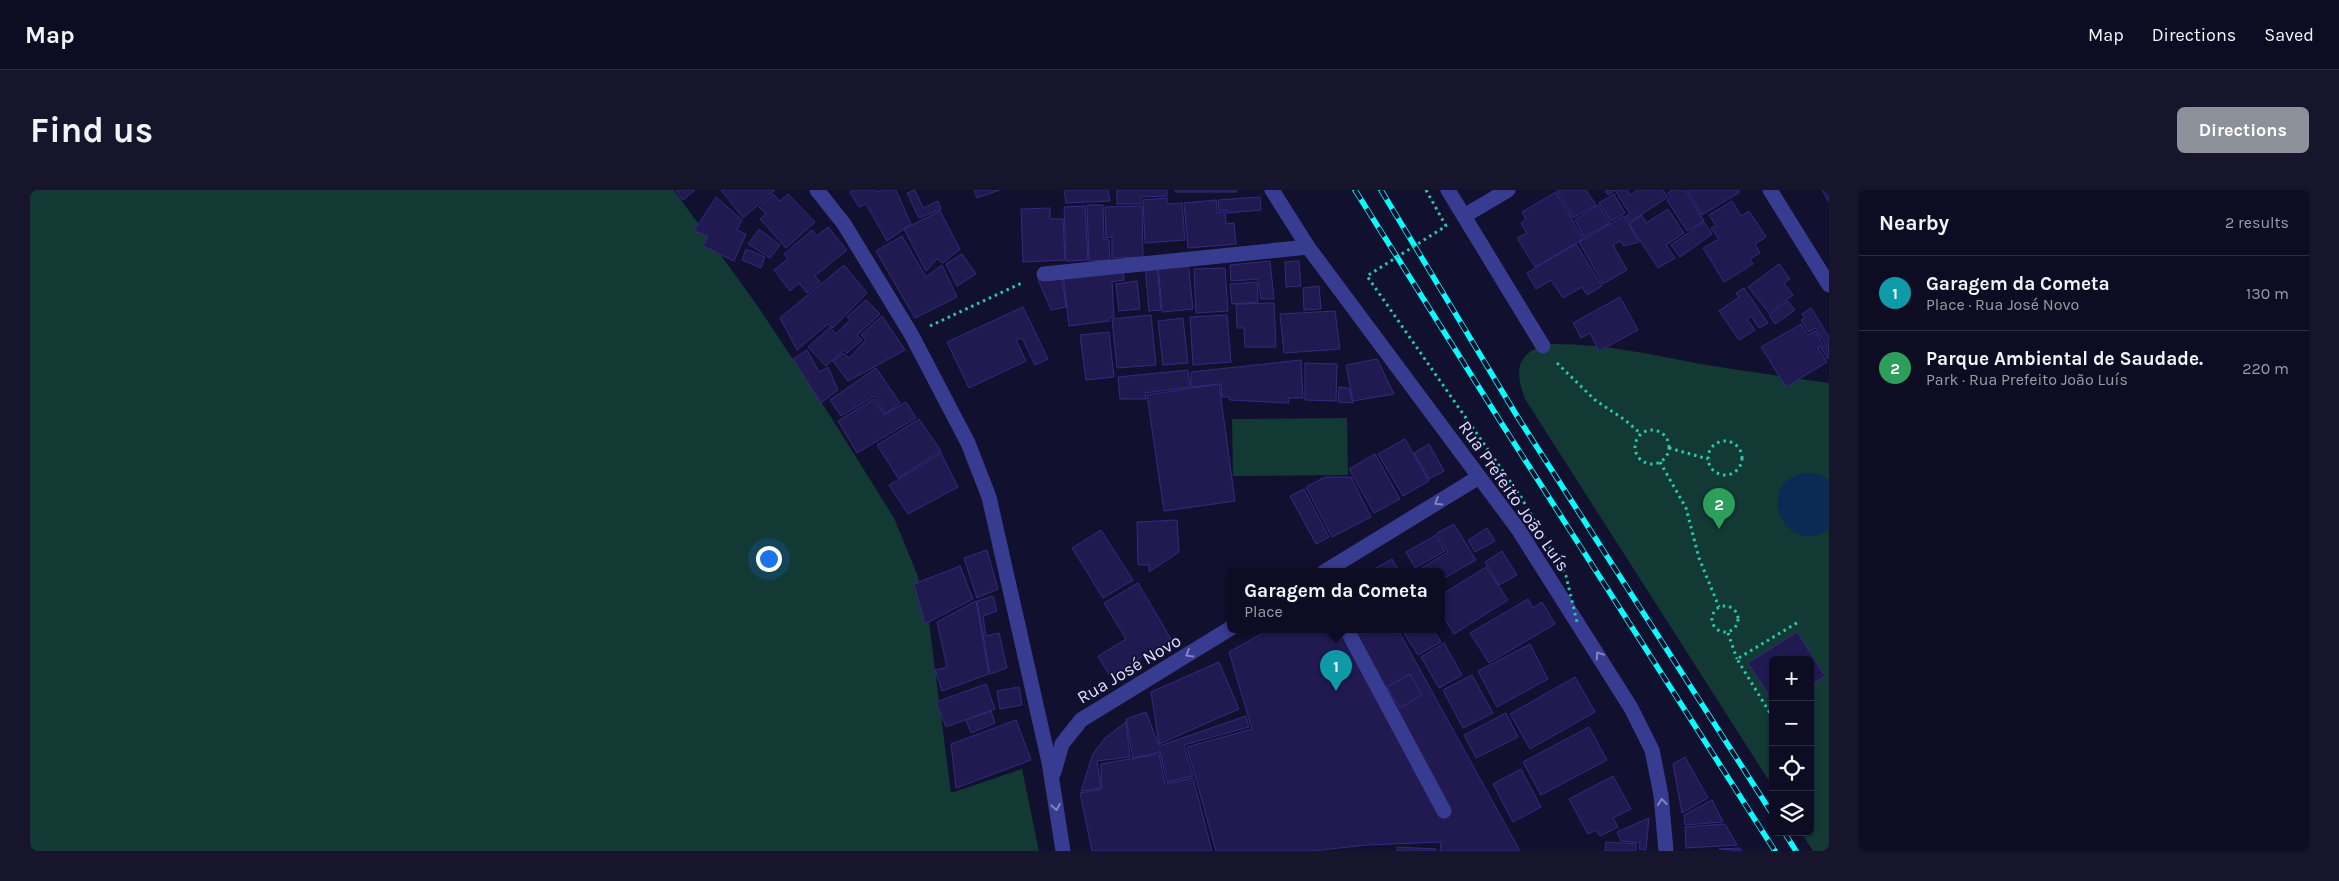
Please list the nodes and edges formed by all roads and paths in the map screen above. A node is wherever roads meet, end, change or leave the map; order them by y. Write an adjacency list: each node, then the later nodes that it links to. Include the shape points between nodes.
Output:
1 (817, 190): 11 (street, Rua José Novo, via 844,224)
2 (1272, 190): 8 (street, Rua Prefeito João Luís)
3 (1426, 190): 21 (path, bridge, via 1446,226 1367,276 1521,497 1566,576)
4 (1448, 190): 7 (street)
5 (1508, 190): 7 (street)
6 (1770, 190): 10 (street)
7 (1464, 216): 12 (street)
8 (1308, 247): 9 (street); 17 (street, Rua Prefeito João Luís)
9 (1044, 274): 11 (path)
10 (1829, 285)
11 (911, 334): 27 (street, Rua José Novo, via 968,443 989,496)
12 (1543, 346): 13 (path, via 1582,388)
13 (1640, 434): 14 (path, via 1647,430 1658,431 1666,437); 16 (path, via 1634,447 1638,457 1649,463)
14 (1669, 448): 15 (path); 16 (path)
15 (1708, 459): 15 (path, via 1713,446 1728,441 1738,447 1742,459 1735,472 1724,475 1711,468)
16 (1660, 462): 19 (path, via 1686,508 1699,558)
17 (1479, 477): 18 (street, one-way to 18); 21 (street, Rua Prefeito João Luís, via 1518,529)
18 (1331, 568)
19 (1718, 607): 23 (path, via 1712,613 1713,626 1720,632); 23 (path, via 1727,606 1737,614 1738,623)
20 (1800, 621): 25 (path)
21 (1577, 622): 30 (street, Rua Prefeito João Luís, one-way to 21, via 1662,796 1652,750 1632,708)
22 (1227, 630): 27 (street, Rua José Novo, one-way to 27, via 1081,720 1062,744)
23 (1728, 632): 25 (path)
24 (1349, 633): 28 (street)
25 (1737, 659): 26 (path)
26 (1769, 711)
27 (1052, 782): 29 (street, Rua José Novo, one-way to 29)
28 (1444, 811)
29 (1063, 851)
30 (1666, 851)

